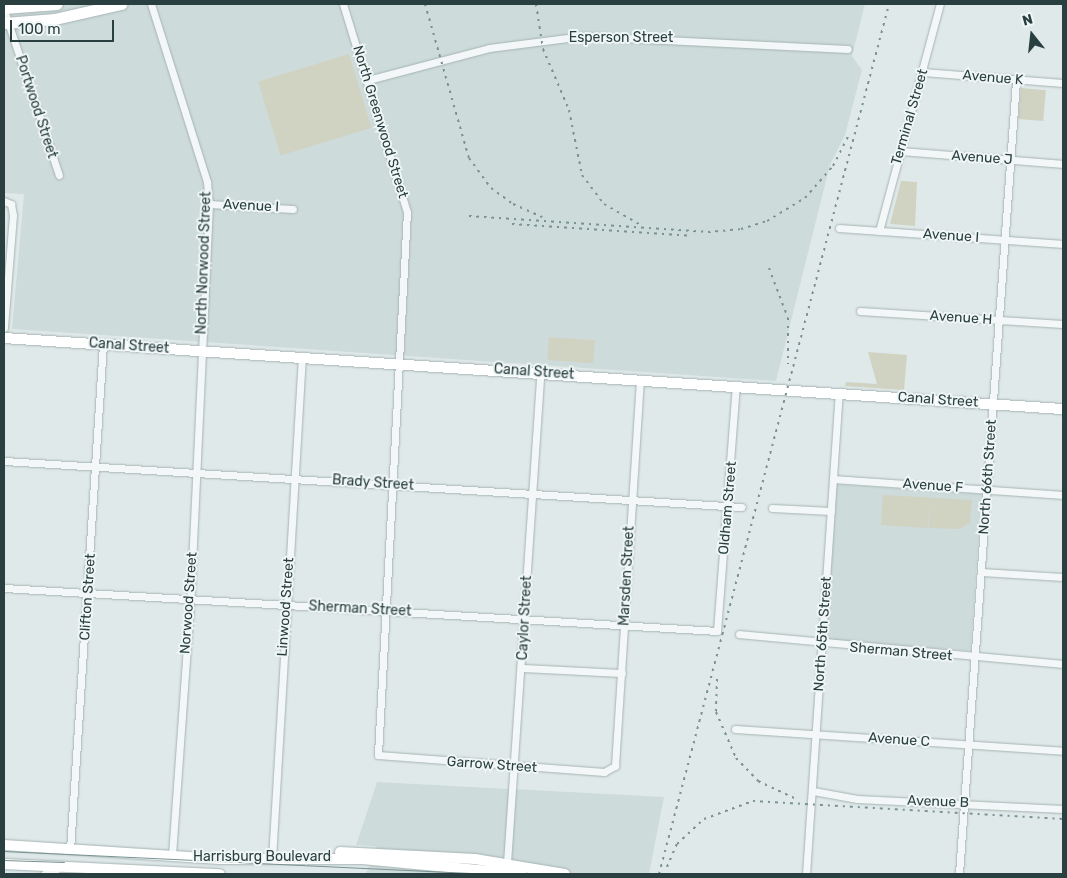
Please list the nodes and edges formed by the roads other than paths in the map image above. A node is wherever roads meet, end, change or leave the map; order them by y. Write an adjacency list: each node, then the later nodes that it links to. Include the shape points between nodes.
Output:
1 (57, 4): 6 (main road)
2 (121, 4): 7 (main road, via 55,19)
3 (151, 4): 18 (street, North Norwood Street, via 207,182)
4 (343, 4): 10 (street, North Greenwood Street)
5 (940, 4): 9 (street, Terminal Street)
6 (4, 9): 7 (street, Portwood Street)
7 (6, 23): 16 (street, Portwood Street)
8 (848, 49): 10 (street, Esperson Street, via 583,36 489,48)
9 (924, 72): 11 (street, Avenue K); 13 (street, Terminal Street)
10 (368, 80): 32 (street, North Greenwood Street, via 407,212)
11 (1016, 80): 12 (street, Avenue K); 14 (street, North 66th Street)
12 (1063, 83)
13 (901, 152): 14 (street, Avenue J); 21 (street, Terminal Street)
14 (1009, 160): 15 (street, Avenue J); 22 (street, North 66th Street)
15 (1063, 164)
16 (59, 175)
17 (7, 203): 27 (street)
18 (209, 204): 19 (street, Avenue I); 30 (street, North Norwood Street)
19 (293, 208)
20 (839, 228): 21 (street, Avenue I)
21 (879, 231): 22 (street, Avenue I)
22 (1004, 239): 23 (street, Avenue I); 25 (street, North 66th Street)
23 (1063, 244)
24 (860, 311): 25 (street, Avenue H)
25 (999, 321): 26 (street, Avenue H); 37 (street, North 66th Street)
26 (1063, 324)
27 (4, 328)
28 (4, 338): 29 (street, Canal Street)
29 (103, 344): 30 (street, Canal Street); 40 (street, Clifton Street)
30 (201, 351): 31 (street, Canal Street); 41 (street, Norwood Street)
31 (302, 356): 32 (street, Canal Street); 42 (street, Linwood Street)
32 (398, 362): 33 (street, Canal Street); 44 (street, North Greenwood Street)
33 (540, 373): 34 (street, Canal Street); 46 (street, Caylor Street)
34 (640, 379): 35 (street, Canal Street); 48 (street, Marsden Street)
35 (736, 385): 36 (street, Canal Street); 49 (street, Oldham Street)
36 (839, 393): 37 (street, Canal Street); 43 (street, North 65th Street)
37 (994, 404): 38 (street, Canal Street); 45 (street, North 66th Street)
38 (1063, 409)
39 (4, 461): 40 (street, Brady Street)
40 (96, 466): 41 (street, Brady Street); 56 (street, Clifton Street)
41 (197, 473): 42 (street, Brady Street); 57 (street, Norwood Street)
42 (295, 478): 44 (street, Brady Street); 58 (street, Linwood Street)
43 (833, 479): 45 (street, Avenue F); 52 (street, North 65th Street)
44 (391, 484): 46 (street, Brady Street); 59 (street, North Greenwood Street)
45 (987, 490): 47 (street, Avenue F); 53 (street, North 66th Street)
46 (532, 494): 48 (street, Brady Street); 60 (street, Caylor Street)
47 (1063, 495)
48 (631, 500): 49 (street, Brady Street); 61 (street, Marsden Street)
49 (729, 506): 50 (street, Brady Street); 62 (street, Oldham Street)
50 (742, 507)
51 (772, 508): 52 (street)
52 (831, 511): 64 (street, North 65th Street)
53 (981, 572): 54 (street); 65 (street, North 66th Street)
54 (1063, 577)
55 (4, 588): 56 (street, Sherman Street)
56 (87, 593): 57 (street, Sherman Street); 80 (street, Clifton Street)
57 (190, 598): 58 (street, Sherman Street); 81 (street, Norwood Street)
58 (286, 605): 59 (street, Sherman Street); 82 (street, Linwood Street)
59 (384, 610): 60 (street, Sherman Street); 72 (street, North Greenwood Street)
60 (524, 620): 61 (street, Sherman Street); 67 (street, Caylor Street)
61 (624, 626): 62 (street, Sherman Street); 68 (street, Marsden Street)
62 (717, 631)
63 (739, 634): 64 (street, Sherman Street)
64 (822, 645): 65 (street, Sherman Street); 70 (street, North 65th Street)
65 (976, 658): 66 (street, Sherman Street); 71 (street, North 66th Street)
66 (1063, 664)
67 (522, 668): 68 (street); 74 (street, Caylor Street)
68 (622, 673): 75 (street, Marsden Street, via 617,759)
69 (735, 730): 70 (street, Avenue C)
70 (816, 735): 71 (street, Avenue C); 76 (street, North 65th Street)
71 (970, 745): 73 (street, Avenue C); 77 (street, North 66th Street)
72 (377, 751): 74 (street, Garrow Street, via 386,758)
73 (1063, 751)
74 (513, 766): 75 (street, Garrow Street); 83 (street, Caylor Street)
75 (610, 771)
76 (813, 791): 77 (street, Avenue B, via 857,799); 91 (street, North 65th Street)
77 (965, 803): 78 (street, Avenue B); 92 (street, North 66th Street)
78 (1063, 809)
79 (4, 845): 80 (street, Harrisburg Boulevard)
80 (70, 850): 81 (street, Harrisburg Boulevard)
81 (172, 856): 82 (street, Harrisburg Boulevard)
82 (272, 859): 83 (street, via 359,852); 89 (street, Harrisburg Boulevard, via 362,859)
83 (507, 863): 90 (street)
84 (4, 864): 85 (street, Harrisburg Boulevard)
85 (65, 867): 86 (street, Harrisburg Boulevard); 87 (street)
86 (126, 872): 88 (street, Harrisburg Boulevard)
87 (44, 874)
88 (220, 874)
89 (521, 874)
90 (565, 874)
91 (806, 874)
92 (959, 874)

